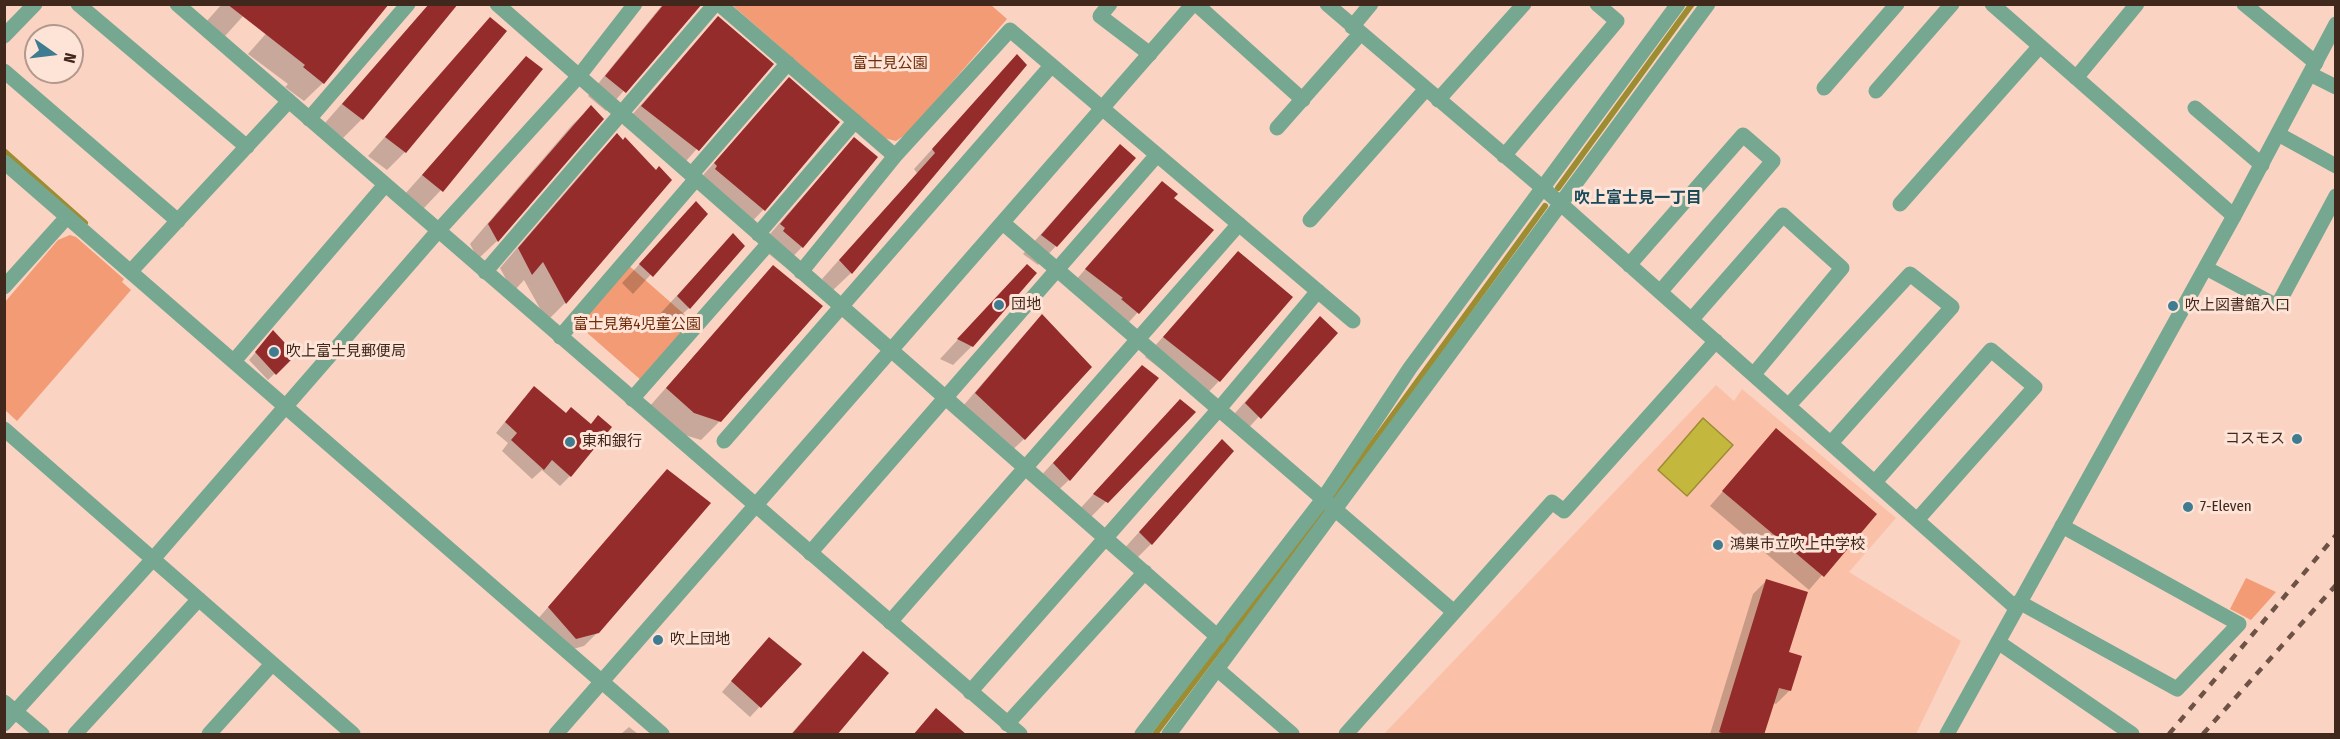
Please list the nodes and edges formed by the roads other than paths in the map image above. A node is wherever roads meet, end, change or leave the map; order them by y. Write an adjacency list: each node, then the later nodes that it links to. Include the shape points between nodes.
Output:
1 (35, 4): 24 (street)
2 (78, 4): 46 (street)
3 (177, 4): 38 (street)
4 (408, 4): 42 (street)
5 (497, 4): 31 (street)
6 (635, 4): 31 (street)
7 (715, 4): 41 (street)
8 (719, 4): 27 (street)
9 (1110, 4): 26 (street, via 1100,16)
10 (1195, 4): 26 (street); 37 (street)
11 (1327, 4): 23 (street)
12 (1371, 4): 23 (street)
13 (1524, 4): 36 (street)
14 (1598, 4): 49 (street, via 1617,21)
15 (1678, 4): 55 (street)
16 (1708, 4): 57 (street)
17 (1897, 4): 34 (street)
18 (1952, 4): 35 (street)
19 (1992, 4): 25 (street)
20 (2137, 4): 32 (street)
21 (2244, 4): 29 (street)
22 (2336, 24): 29 (street)
23 (1356, 31): 36 (street); 37 (street)
24 (4, 36)
25 (2040, 46): 32 (street); 58 (street)
26 (1150, 54): 40 (street)
27 (788, 63): 43 (street); 53 (street)
28 (1051, 66): 40 (street); 48 (street, via 1010,30); 76 (street)
29 (2313, 69): 33 (street); 45 (street)
30 (4, 71): 62 (street)
31 (579, 76): 41 (street); 65 (street)
32 (2076, 78): 59 (street)
33 (2336, 87)
34 (1824, 88)
35 (1876, 91)
36 (1432, 95): 49 (street); 61 (street)
37 (1303, 99): 44 (street)
38 (289, 101): 42 (street); 46 (street)
39 (2195, 108): 51 (street)
40 (1103, 110): 47 (street); 63 (street)
41 (622, 114): 53 (street); 71 (street)
42 (309, 119): 54 (street)
43 (855, 122): 48 (street); 66 (street)
44 (1277, 128)
45 (2278, 134): 51 (street); 52 (street)
46 (247, 147): 62 (street)
47 (1157, 155): 64 (street); 69 (street)
48 (895, 156): 72 (street)
49 (1504, 156): 55 (street)
50 (4, 162): 60 (street)
51 (2262, 165): 59 (street)
52 (2336, 166)
53 (693, 177): 66 (street); 79 (street)
54 (385, 185): 65 (street); 83 (street)
55 (1544, 189): 57 (street); 95 (street, via 1410,368)
56 (2336, 196): 68 (street, via 2277,306)
57 (1559, 204): 67 (street); 97 (street)
58 (1900, 204)
59 (2234, 216): 68 (street)
60 (67, 217): 70 (street); 73 (street)
61 (1310, 220)
62 (178, 221): 70 (street)
63 (1003, 223): 69 (street); 82 (street)
64 (1239, 224): 74 (street); 80 (street)
65 (438, 231): 71 (street); 88 (street)
66 (764, 238): 72 (street); 86 (street)
67 (1629, 265): 75 (street); 75 (street, via 1743,135 1773,161)
68 (2205, 268): 99 (street)
69 (1058, 271): 80 (street); 85 (street)
70 (131, 272): 83 (street)
71 (486, 272): 79 (street)
72 (801, 272): 76 (street)
73 (4, 287)
74 (1318, 291): 78 (street); 89 (street)
75 (1660, 292): 77 (street)
76 (841, 306): 82 (street); 91 (street)
77 (1692, 320): 81 (street); 84 (street, via 1783,215 1842,268)
78 (1353, 321)
79 (560, 337): 86 (street)
80 (1139, 340): 89 (street); 93 (street)
81 (1716, 341): 84 (street); 106 (street, via 1564,511 1552,502)
82 (892, 351): 85 (street); 96 (street)
83 (234, 361): 88 (street)
84 (1754, 374): 87 (street)
85 (944, 397): 93 (street); 101 (street)
86 (632, 399): 96 (street)
87 (1789, 405): 92 (street); 92 (street, via 1910,274 1952,307)
88 (285, 408): 102 (street); 112 (street)
89 (1219, 409): 95 (street); 100 (street)
90 (4, 429): 102 (street)
91 (724, 441)
92 (1831, 443): 94 (street)
93 (1024, 467): 100 (street); 107 (street)
94 (1875, 482): 98 (street); 98 (street, via 1991,350 2035,387)
95 (1323, 499): 97 (street); 108 (street)
96 (756, 506): 101 (street); 112 (street)
97 (1336, 510): 106 (street); 111 (street)
98 (1917, 520): 105 (street)
99 (2062, 526): 105 (street); 105 (street, via 2239,624 2177,689)
100 (1105, 538): 103 (street); 113 (street)
101 (810, 553): 107 (street)
102 (153, 559): 104 (street); 114 (street)
103 (1145, 572): 108 (street); 116 (street)
104 (199, 599): 110 (street); 120 (street)
105 (2018, 605): 109 (street)
106 (1454, 612): 127 (street)
107 (890, 622): 113 (street)
108 (1218, 637): 125 (street)
109 (1998, 642): 128 (street); 129 (street)
110 (272, 664): 117 (street); 121 (street)
111 (1217, 669): 118 (street); 126 (street)
112 (602, 682): 122 (street); 123 (street)
113 (970, 692): 116 (street)
114 (10, 707): 115 (street); 119 (street)
115 (4, 724)
116 (1007, 724): 124 (street)
117 (345, 732)
118 (1176, 732)
119 (42, 735)
120 (75, 735)
121 (209, 735)
122 (556, 735)
123 (662, 735)
124 (1020, 735)
125 (1142, 735)
126 (1292, 735)
127 (1346, 735)
128 (1947, 735)
129 (2132, 735)

